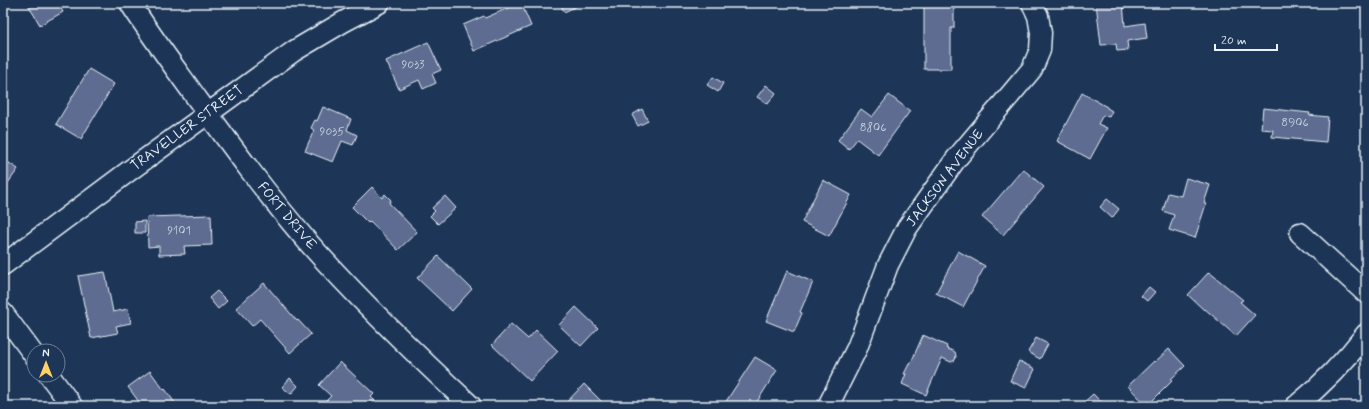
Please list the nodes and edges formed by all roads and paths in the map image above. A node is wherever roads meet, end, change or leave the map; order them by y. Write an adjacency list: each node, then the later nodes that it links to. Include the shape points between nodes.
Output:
1 (130, 3): 4 (street, FORT DRIVE)
2 (379, 3): 4 (street, TRAVELLER STREET, via 294,51)
3 (1032, 3): 14 (street, JACKSON AVENUE, via 1038,16 1041,33 1040,50 1032,68 956,159 907,228 888,265 857,348)
4 (208, 113): 6 (street, TRAVELLER STREET); 13 (street, FORT DRIVE, via 307,241 368,307)
5 (1300, 233): 7 (street)
6 (3, 265)
7 (1366, 293)
8 (3, 313): 10 (street)
9 (1366, 334): 15 (street, via 1342,363)
10 (26, 344)
11 (55, 383): 12 (street)
12 (72, 406)
13 (471, 406)
14 (828, 406)
15 (1296, 406)

